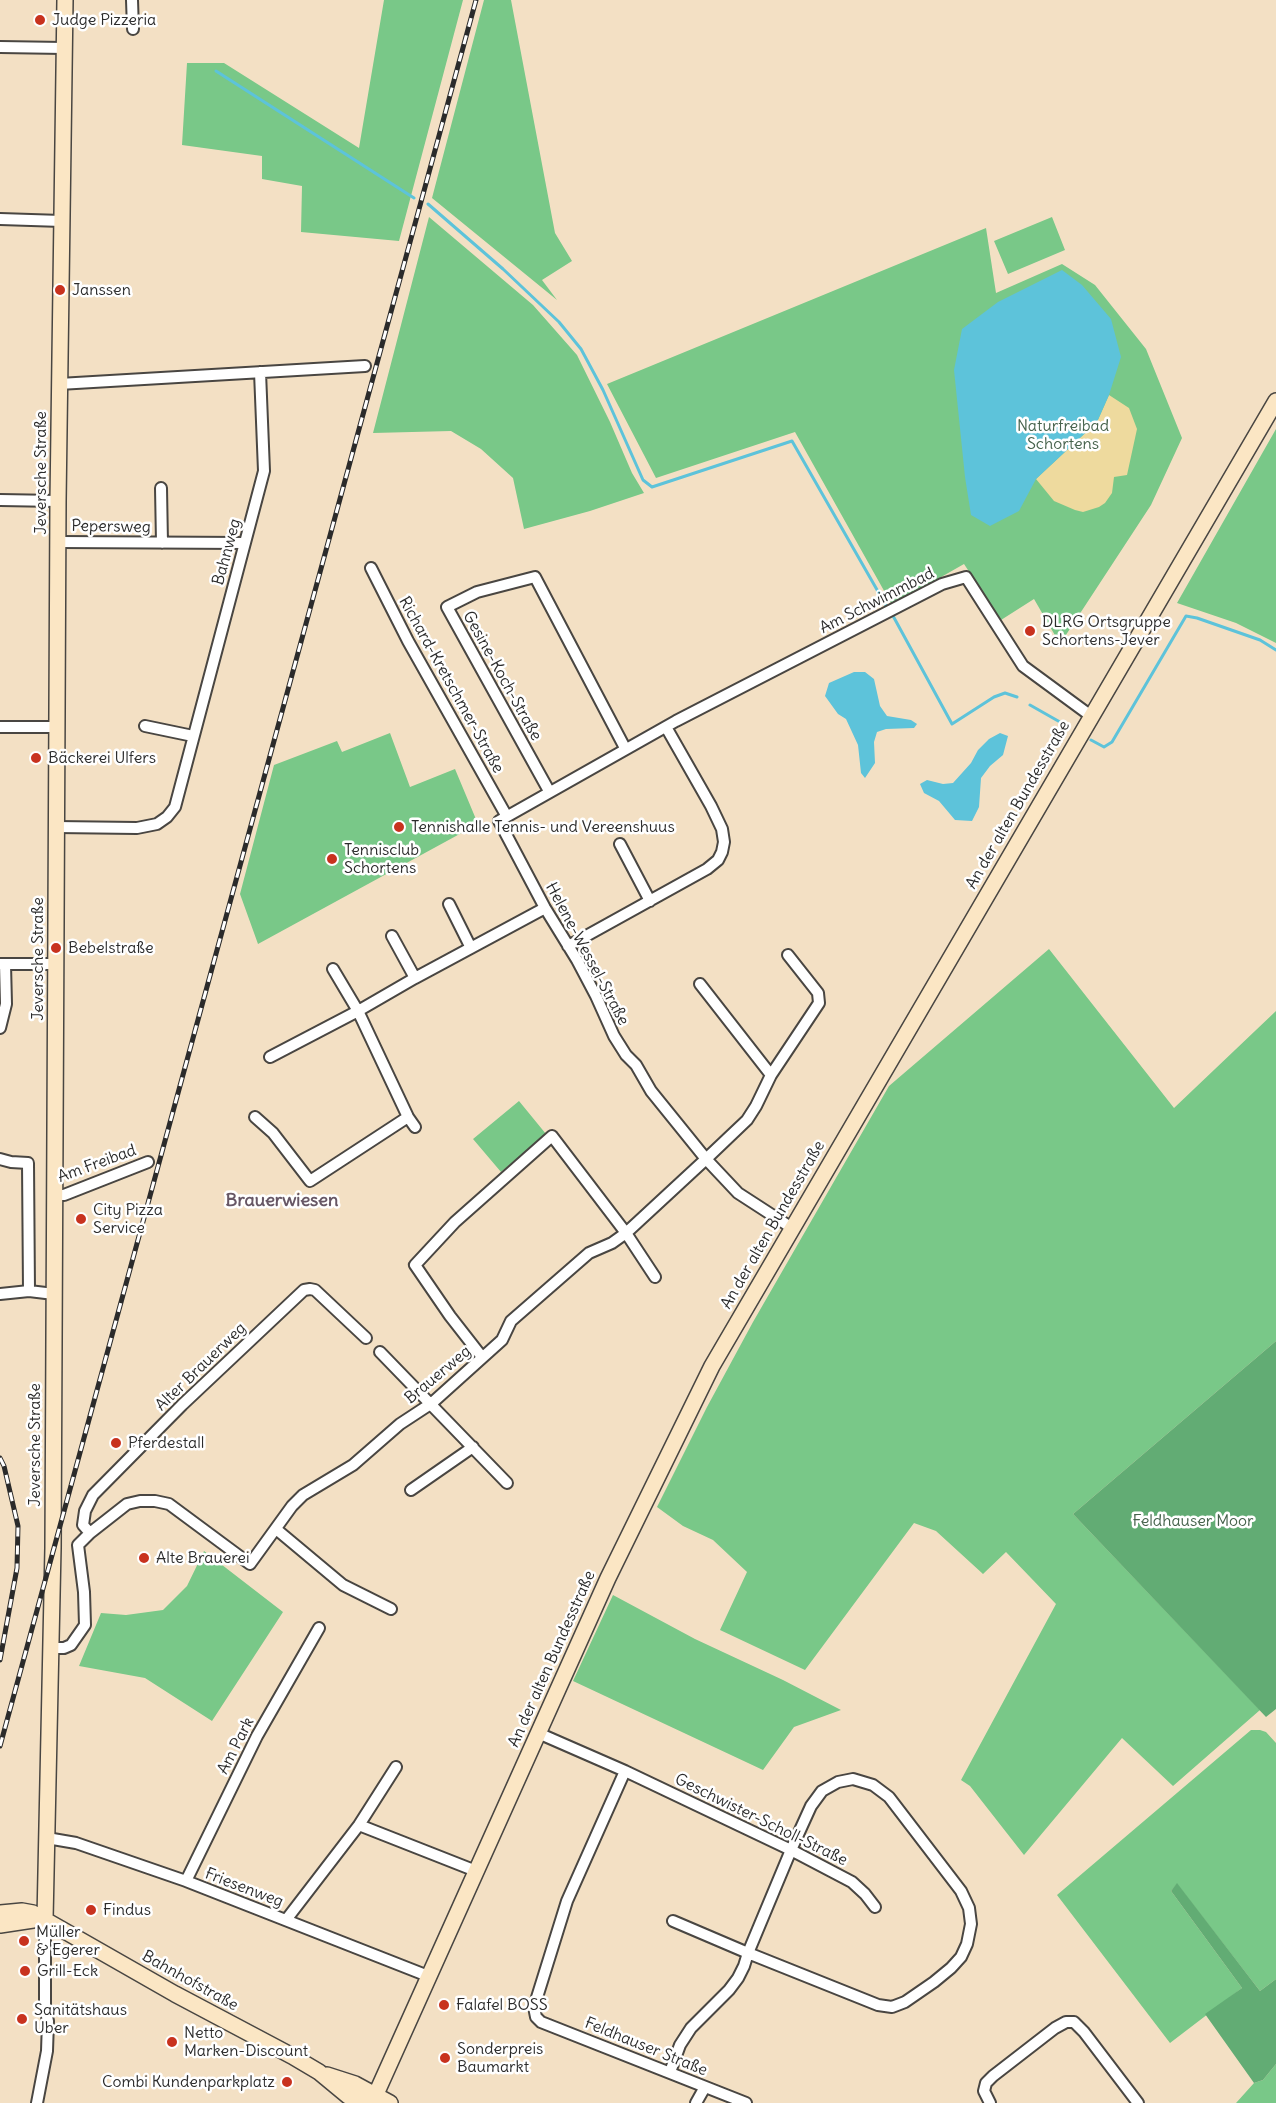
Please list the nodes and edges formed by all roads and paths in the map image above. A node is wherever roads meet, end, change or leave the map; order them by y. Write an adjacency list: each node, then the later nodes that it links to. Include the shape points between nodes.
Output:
1 (65, 0): 5 (street, Jeversche Straße)
2 (132, 0): 3 (street)
3 (133, 30)
4 (0, 47): 5 (street)
5 (64, 48): 7 (street, Jeversche Straße)
6 (0, 219): 7 (street)
7 (62, 221): 10 (street, Jeversche Straße)
8 (365, 366): 9 (street)
9 (260, 372): 10 (street); 17 (street, Bahnweg, via 264,471)
10 (59, 384): 14 (street, Jeversche Straße)
11 (1276, 401): 19 (street, An der alten Bundesstraße)
12 (161, 488): 16 (street, Pepersweg)
13 (0, 500): 14 (street)
14 (58, 501): 15 (street, Jeversche Straße)
15 (59, 542): 16 (street, Pepersweg); 22 (street, Jeversche Straße)
16 (162, 543): 17 (street, Pepersweg)
17 (245, 543): 24 (street, Bahnweg)
18 (371, 568): 27 (street, Richard-Kretschmer-Straße)
19 (1091, 716): 23 (street, Am Schwimmbad, via 1023,666 966,577 895,607); 53 (street, An der alten Bundesstraße)
20 (145, 726): 24 (street)
21 (0, 727): 22 (street)
22 (57, 727): 28 (street, Jeversche Straße)
23 (666, 727): 25 (street); 30 (street, via 711,806 722,829 723,842 718,860 707,869)
24 (193, 736): 28 (street, Bahnweg, via 175,807 157,824 137,828)
25 (625, 748): 26 (street); 26 (street, Gesine-Koch-Straße, via 535,577 477,592 447,607)
26 (549, 791): 27 (street)
27 (506, 815): 32 (street, Helene-Wessel-Straße, via 499,821)
28 (56, 827): 38 (street, Jeversche Straße)
29 (620, 844): 30 (street)
30 (650, 901): 34 (street)
31 (449, 904): 35 (street)
32 (545, 908): 34 (street, Helene-Wessel-Straße); 35 (street)
33 (392, 936): 40 (street)
34 (568, 946): 50 (street, Helene-Wessel-Straße, via 626,1055)
35 (471, 948): 40 (street)
36 (788, 956): 45 (street, Brauerweg, via 818,993 819,1003)
37 (2, 964): 38 (street); 43 (street, via 6,1004)
38 (56, 964): 52 (street, Jeversche Straße)
39 (333, 969): 42 (street)
40 (415, 978): 42 (street)
41 (700, 984): 45 (street)
42 (358, 1011): 44 (street); 47 (street)
43 (0, 1028)
44 (270, 1057)
45 (771, 1075): 50 (street, Brauerweg, via 747,1120)
46 (255, 1117): 47 (street, via 273,1133 310,1181)
47 (408, 1117): 48 (street)
48 (415, 1127)
49 (0, 1159): 56 (street, via 28,1162)
50 (706, 1160): 53 (street, Helene-Wessel-Straße, via 738,1193); 54 (street, Brauerweg)
51 (148, 1162): 52 (street, Am Freibad)
52 (56, 1195): 58 (street, Jeversche Straße)
53 (792, 1228): 71 (street, An der alten Bundesstraße, via 712,1366 608,1578)
54 (626, 1233): 55 (street); 61 (street, Brauerweg, via 580,1260 511,1321 502,1340); 61 (street, via 552,1136 455,1222 415,1265)
55 (655, 1277)
56 (29, 1291): 57 (street); 58 (street)
57 (0, 1294)
58 (54, 1294): 70 (street, Jeversche Straße)
59 (366, 1338): 67 (street, Alter Brauerweg, via 315,1290 304,1290 93,1495 83,1525)
60 (380, 1352): 62 (street)
61 (482, 1357): 62 (street, Brauerweg)
62 (432, 1403): 63 (street); 66 (street, Brauerweg, via 400,1424 353,1465 303,1495)
63 (473, 1447): 64 (street); 65 (street)
64 (507, 1483)
65 (411, 1490)
66 (276, 1529): 67 (street, Brauerweg, via 250,1564 169,1504 155,1501 127,1504); 68 (street, via 344,1585)
67 (90, 1533): 70 (street, Brauerweg, via 78,1545 85,1625 71,1644)
68 (391, 1609)
69 (319, 1628): 78 (street, Am Park, via 257,1736)
70 (52, 1648): 75 (street, Jeversche Straße)
71 (538, 1733): 73 (street, Geschwister-Scholl-Straße); 77 (street, An der alten Bundesstraße)
72 (396, 1767): 74 (street)
73 (625, 1771): 76 (street, Geschwister-Scholl-Straße); 88 (street, Feldhauser Straße, via 567,1901 534,2007 541,2022)
74 (359, 1825): 77 (street); 82 (street)
75 (47, 1838): 78 (street, Friesenweg, via 76,1843); 81 (street, Jeversche Straße)
76 (791, 1850): 79 (street, Geschwister-Scholl-Straße, via 852,1882); 85 (street); 85 (street, via 822,1791 853,1779 873,1785 900,1810 961,1891 971,1923 967,1944 961,1957 934,1982 892,2007 878,2005)
77 (476, 1871): 86 (street, An der alten Bundesstraße)
78 (186, 1881): 82 (street, Friesenweg)
79 (875, 1907)
80 (0, 1913): 81 (street, Bahnhofstraße, via 33,1912)
81 (45, 1919): 84 (street); 87 (street, Bahnhofstraße); 91 (street, via 47,2051)
82 (286, 1920): 86 (street, Friesenweg)
83 (673, 1921): 85 (street)
84 (0, 1925)
85 (748, 1953): 88 (street, via 738,1978 691,2028)
86 (428, 1976): 90 (street, An der alten Bundesstraße)
87 (319, 2072): 90 (street, Bahnhofstraße, via 355,2084); 92 (street, Bahnhofstraße)
88 (670, 2072): 89 (street, Feldhauser Straße)
89 (705, 2087): 94 (street); 95 (street, Feldhauser Straße)
90 (374, 2099): 93 (street, Bahnhofstraße)
91 (37, 2103)
92 (362, 2103)
93 (390, 2103)
94 (696, 2103)
95 (747, 2103)
96 (990, 2103): 97 (street, via 984,2091 993,2076 1055,2028 1074,2022)
97 (1138, 2103)

